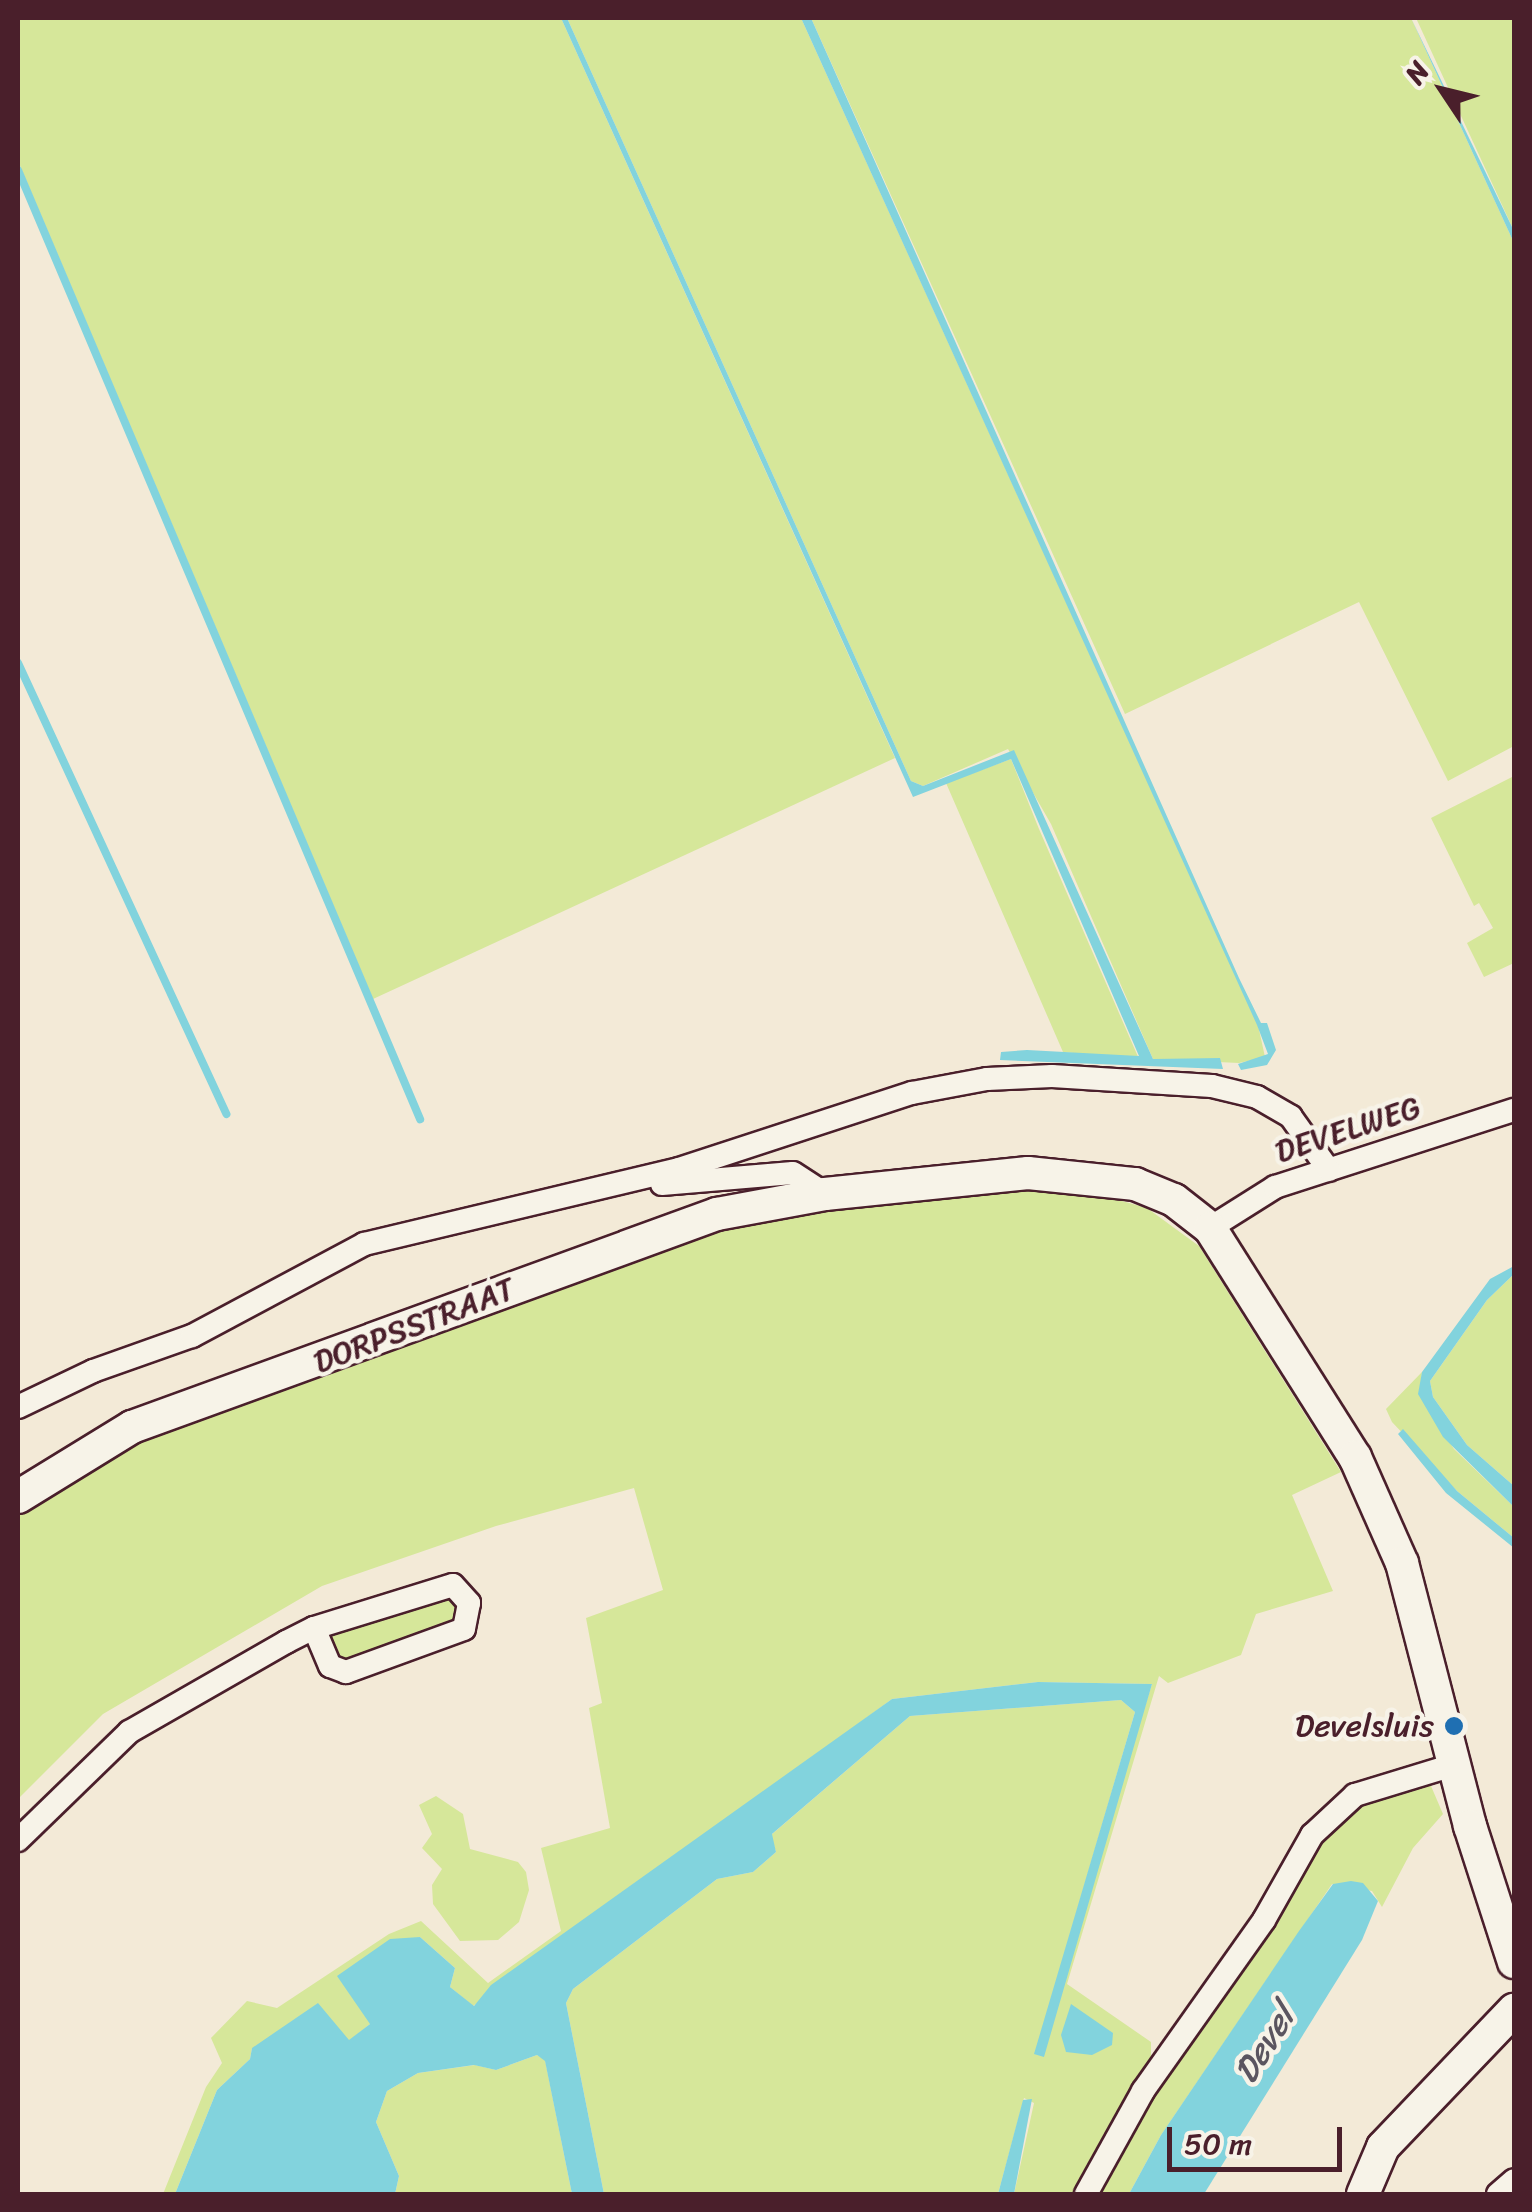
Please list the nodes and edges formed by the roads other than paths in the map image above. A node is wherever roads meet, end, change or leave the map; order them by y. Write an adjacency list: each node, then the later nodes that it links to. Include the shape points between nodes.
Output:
1 (1514, 1110): 2 (street, DEVELWEG)
2 (1329, 1170): 3 (street, via 1291,1117 1257,1097 1212,1086 1052,1076 912,1092); 5 (street, DEVELWEG, via 1275,1187)
3 (628, 1182): 4 (street, via 793,1173); 6 (street, via 364,1244 209,1328)
4 (825, 1194): 5 (main road, DORPSSTRAAT, via 1028,1173 1090,1175 1174,1200); 7 (main road, DORPSSTRAAT, via 717,1214 132,1427)
5 (1210, 1228): 9 (main road, via 1355,1457 1402,1562)
6 (18, 1408)
7 (18, 1497)
8 (314, 1628): 8 (street, via 330,1666 346,1672 464,1629 469,1603 453,1584); 10 (street, via 129,1732)
9 (1453, 1766): 11 (main road); 14 (street, via 1355,1796 1312,1835 1264,1920 1143,2090)
10 (18, 1840)
11 (1514, 1962)
12 (1514, 2010): 15 (main road, via 1383,2146)
13 (1514, 2180): 16 (street)
14 (1086, 2194)
15 (1363, 2194)
16 (1498, 2194)

